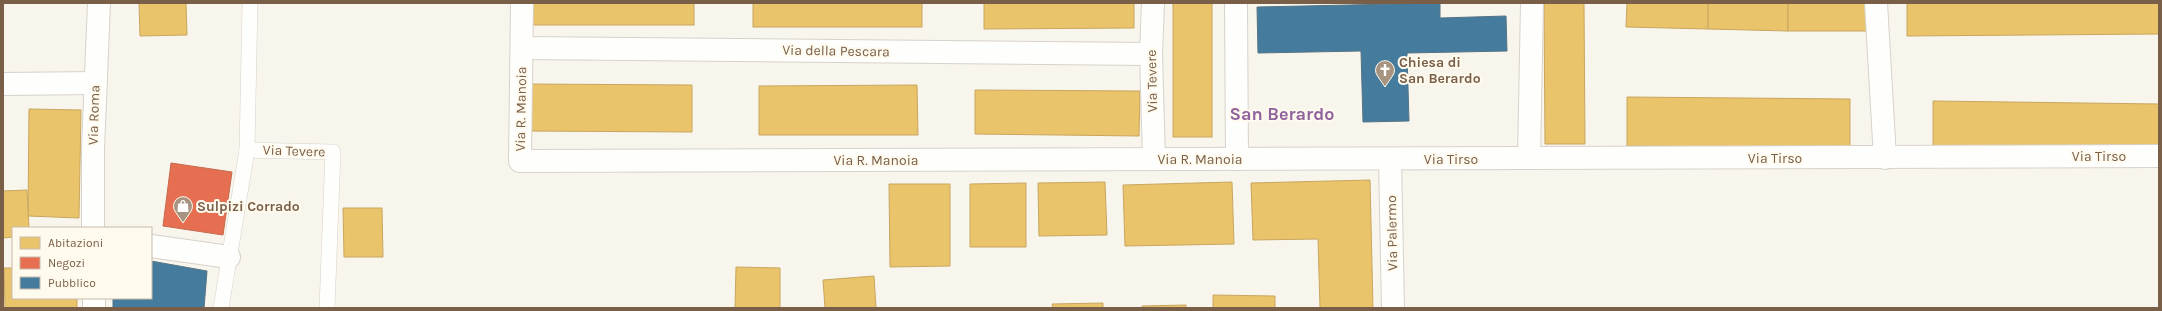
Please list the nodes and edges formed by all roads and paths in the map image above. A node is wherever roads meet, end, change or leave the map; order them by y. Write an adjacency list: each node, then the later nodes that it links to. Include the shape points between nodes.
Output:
1 (99, 3): 10 (street, Via Roma)
2 (250, 3): 12 (lane, Via Tevere)
3 (522, 3): 8 (street, Via R. Manoia)
4 (1153, 3): 9 (street, Via Tevere)
5 (1236, 3): 17 (street)
6 (1532, 3): 14 (street)
7 (1876, 3): 15 (street)
8 (522, 48): 9 (street, Via della Pescara); 16 (street, Via R. Manoia, via 520,161)
9 (1151, 54): 16 (street, Via Tevere)
10 (96, 83): 11 (street); 19 (street, Via Roma)
11 (3, 84)
12 (247, 150): 21 (lane); 23 (lane, Via Tevere, via 333,152)
13 (2159, 156): 15 (street, Via Tirso)
14 (1529, 158): 15 (street, Via Tirso); 18 (street, Via Tirso)
15 (1885, 158)
16 (1154, 159): 17 (street, Via R. Manoia)
17 (1237, 159): 18 (street, Via R. Manoia)
18 (1390, 159): 24 (street, Via Palermo)
19 (93, 227)
20 (152, 246): 21 (street)
21 (229, 257): 22 (lane)
22 (221, 308)
23 (327, 308)
24 (1393, 308)

